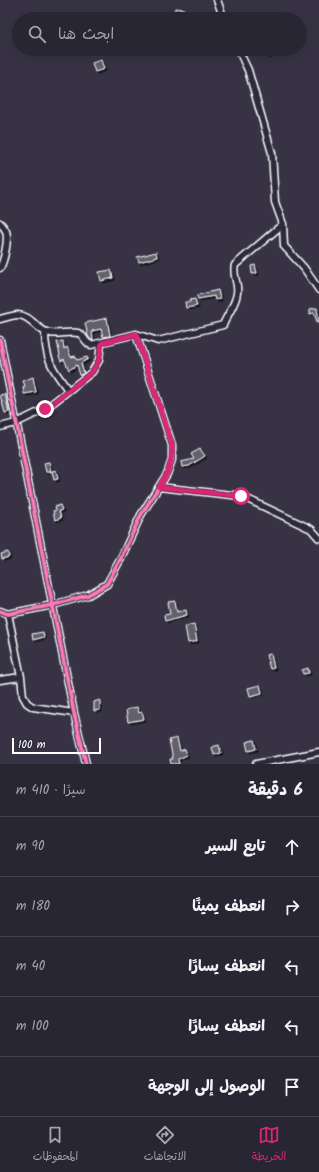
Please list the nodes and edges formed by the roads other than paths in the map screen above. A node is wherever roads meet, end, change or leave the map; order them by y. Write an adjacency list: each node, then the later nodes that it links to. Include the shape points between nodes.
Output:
1 (217, 0): 2 (street)
2 (221, 12)
3 (241, 56): 5 (street, via 248,70 272,153 275,202)
4 (0, 223): 6 (street, via 6,232 6,242)
5 (283, 224): 7 (street, via 284,246); 10 (street, via 235,265 238,292 223,325 158,341)
6 (0, 268)
7 (319, 290)
8 (0, 319): 9 (street, via 18,315)
9 (45, 332): 12 (street, via 79,333 89,345); 13 (street, via 45,345 53,369)
10 (136, 334): 12 (street); 16 (street, via 172,445 172,460)
11 (0, 340): 14 (street)
12 (102, 343): 13 (street, via 99,360 92,372)
13 (68, 390): 14 (street, via 45,409)
14 (16, 423): 15 (street); 18 (street)
15 (0, 427)
16 (159, 487): 17 (street, via 241,496 311,529); 18 (street, via 141,515 107,584 88,595)
17 (319, 538)
18 (53, 605): 20 (street); 23 (street)
19 (0, 611): 20 (street)
20 (8, 614): 21 (street)
21 (21, 677): 22 (street); 23 (street, via 23,696 27,703)
22 (0, 680)
23 (74, 713): 25 (street)
24 (319, 752): 26 (street)
25 (86, 764)
26 (256, 764)

